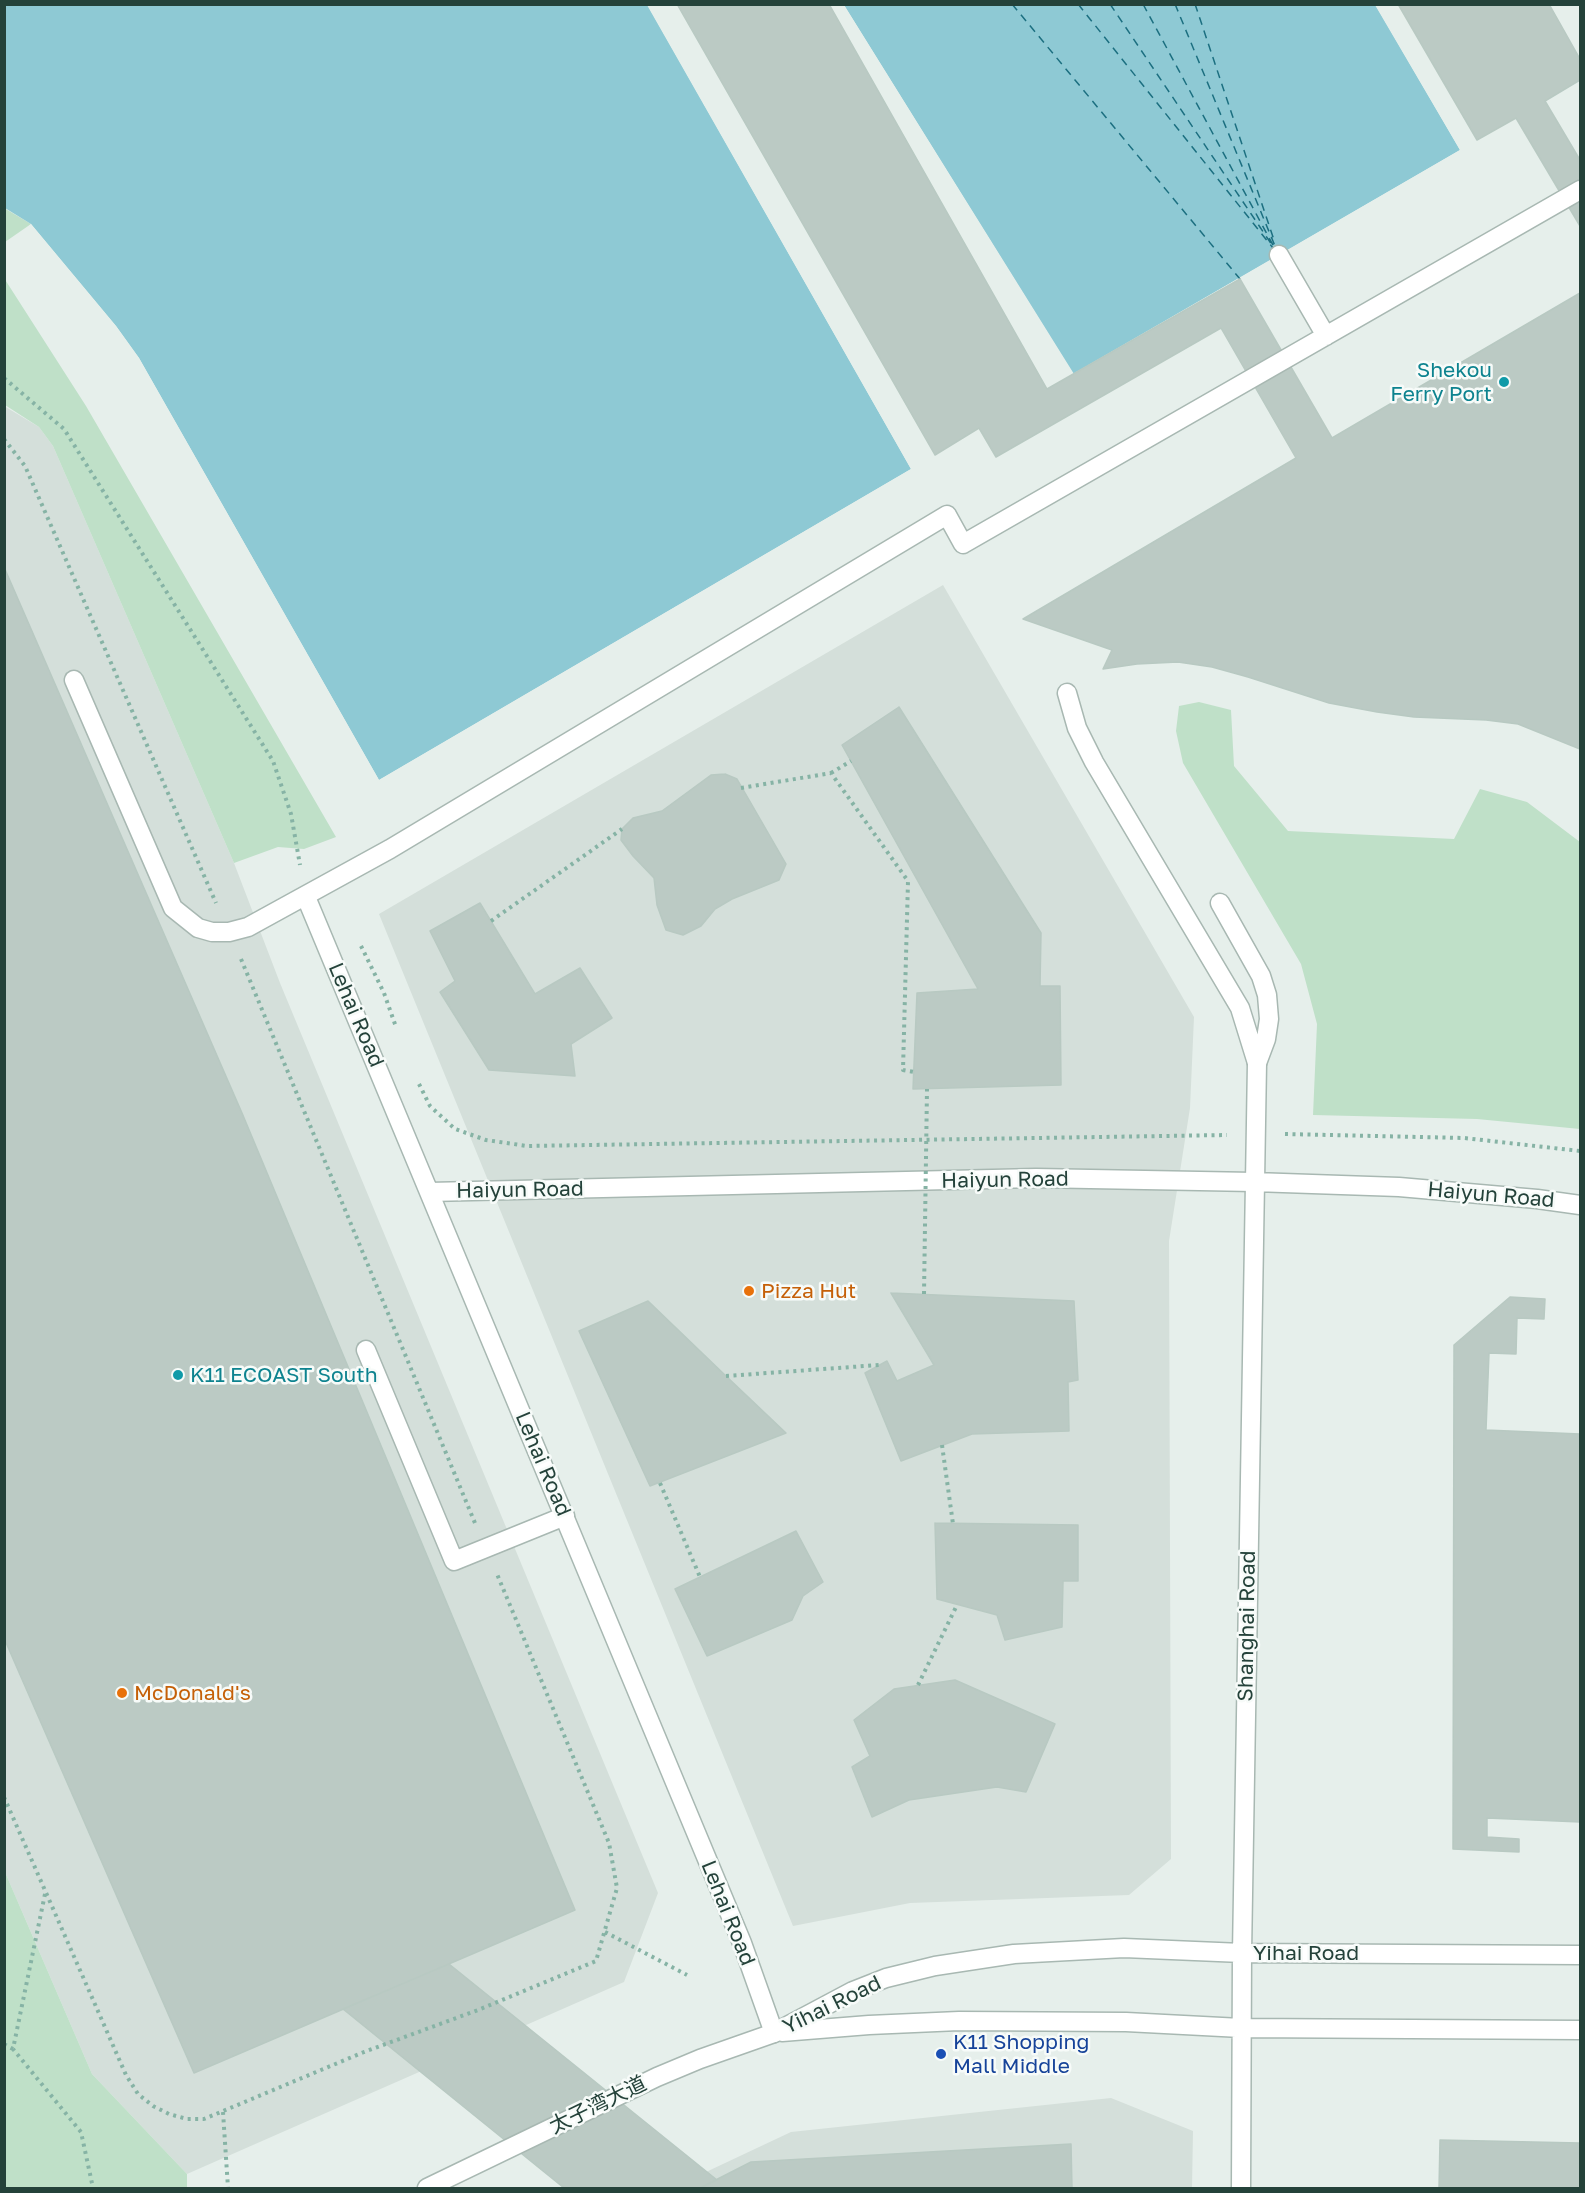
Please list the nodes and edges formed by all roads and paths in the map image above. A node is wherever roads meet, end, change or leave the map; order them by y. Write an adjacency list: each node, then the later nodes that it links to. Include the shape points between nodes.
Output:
1 (1581, 190): 3 (street)
2 (1279, 255): 3 (street)
3 (1326, 336): 12 (street, via 963,544 947,515)
4 (4, 378): 12 (path, via 64,429 273,761 291,814)
5 (4, 439): 15 (path, via 25,466)
6 (74, 680): 15 (street, via 173,908 198,928)
7 (1068, 693): 19 (street, via 1077,728 1094,762 1240,1008)
8 (851, 761): 9 (path)
9 (831, 773): 10 (path); 20 (path, via 908,881 903,1071)
10 (741, 788)
11 (622, 829): 14 (path)
12 (306, 897): 15 (street); 26 (street, Lehai Road)
13 (1220, 903): 19 (street, via 1261,976 1267,995 1269,1019)
14 (491, 921)
15 (230, 933)
16 (355, 941): 18 (path, via 363,948 384,993)
17 (239, 954): 36 (path)
18 (398, 1036)
19 (1257, 1063): 23 (street, Shanghai Road)
20 (914, 1072)
21 (415, 1076): 23 (path, via 430,1106 455,1129 486,1140 527,1146)
22 (927, 1089): 28 (path, bridge)
23 (1255, 1135): 24 (path, via 1464,1138); 25 (street, Shanghai Road)
24 (1581, 1151)
25 (1254, 1182): 26 (street, Haiyun Road, via 1036,1178); 27 (street, Haiyun Road, via 1399,1187); 44 (street, Shanghai Road)
26 (429, 1192): 34 (street, Lehai Road)
27 (1581, 1205)
28 (924, 1294)
29 (366, 1350): 37 (street, via 454,1561)
30 (879, 1365): 31 (path)
31 (726, 1376)
32 (942, 1445): 35 (path)
33 (660, 1483): 38 (path)
34 (565, 1516): 37 (street); 49 (street, Lehai Road, via 742,1943)
35 (953, 1524)
36 (477, 1526)
37 (486, 1548): 43 (path, via 609,1843 617,1888)
38 (700, 1577)
39 (957, 1605): 40 (path)
40 (918, 1685)
41 (4, 1797): 42 (path)
42 (46, 1893): 51 (path); 52 (path, via 126,2075 138,2094 153,2106 187,2119 204,2120)
43 (605, 1932): 46 (path); 52 (path, via 596,1961)
44 (1242, 1953): 45 (street, Yihai Road); 47 (street, Shanghai Road); 49 (street, Yihai Road, via 1124,1948 1014,1954 935,1966 854,1991)
45 (1581, 1956)
46 (687, 1975)
47 (1241, 2028): 48 (street, Yihai Road); 49 (street, Yihai Road, via 959,2021); 56 (street, Shanghai Road)
48 (1581, 2030)
49 (774, 2033): 55 (street, 太子湾大道, via 657,2077)
50 (4, 2044): 51 (path)
51 (13, 2049): 53 (path, via 81,2132)
52 (223, 2112): 54 (path)
53 (93, 2188)
54 (228, 2188)
55 (427, 2188)
56 (1241, 2188)

